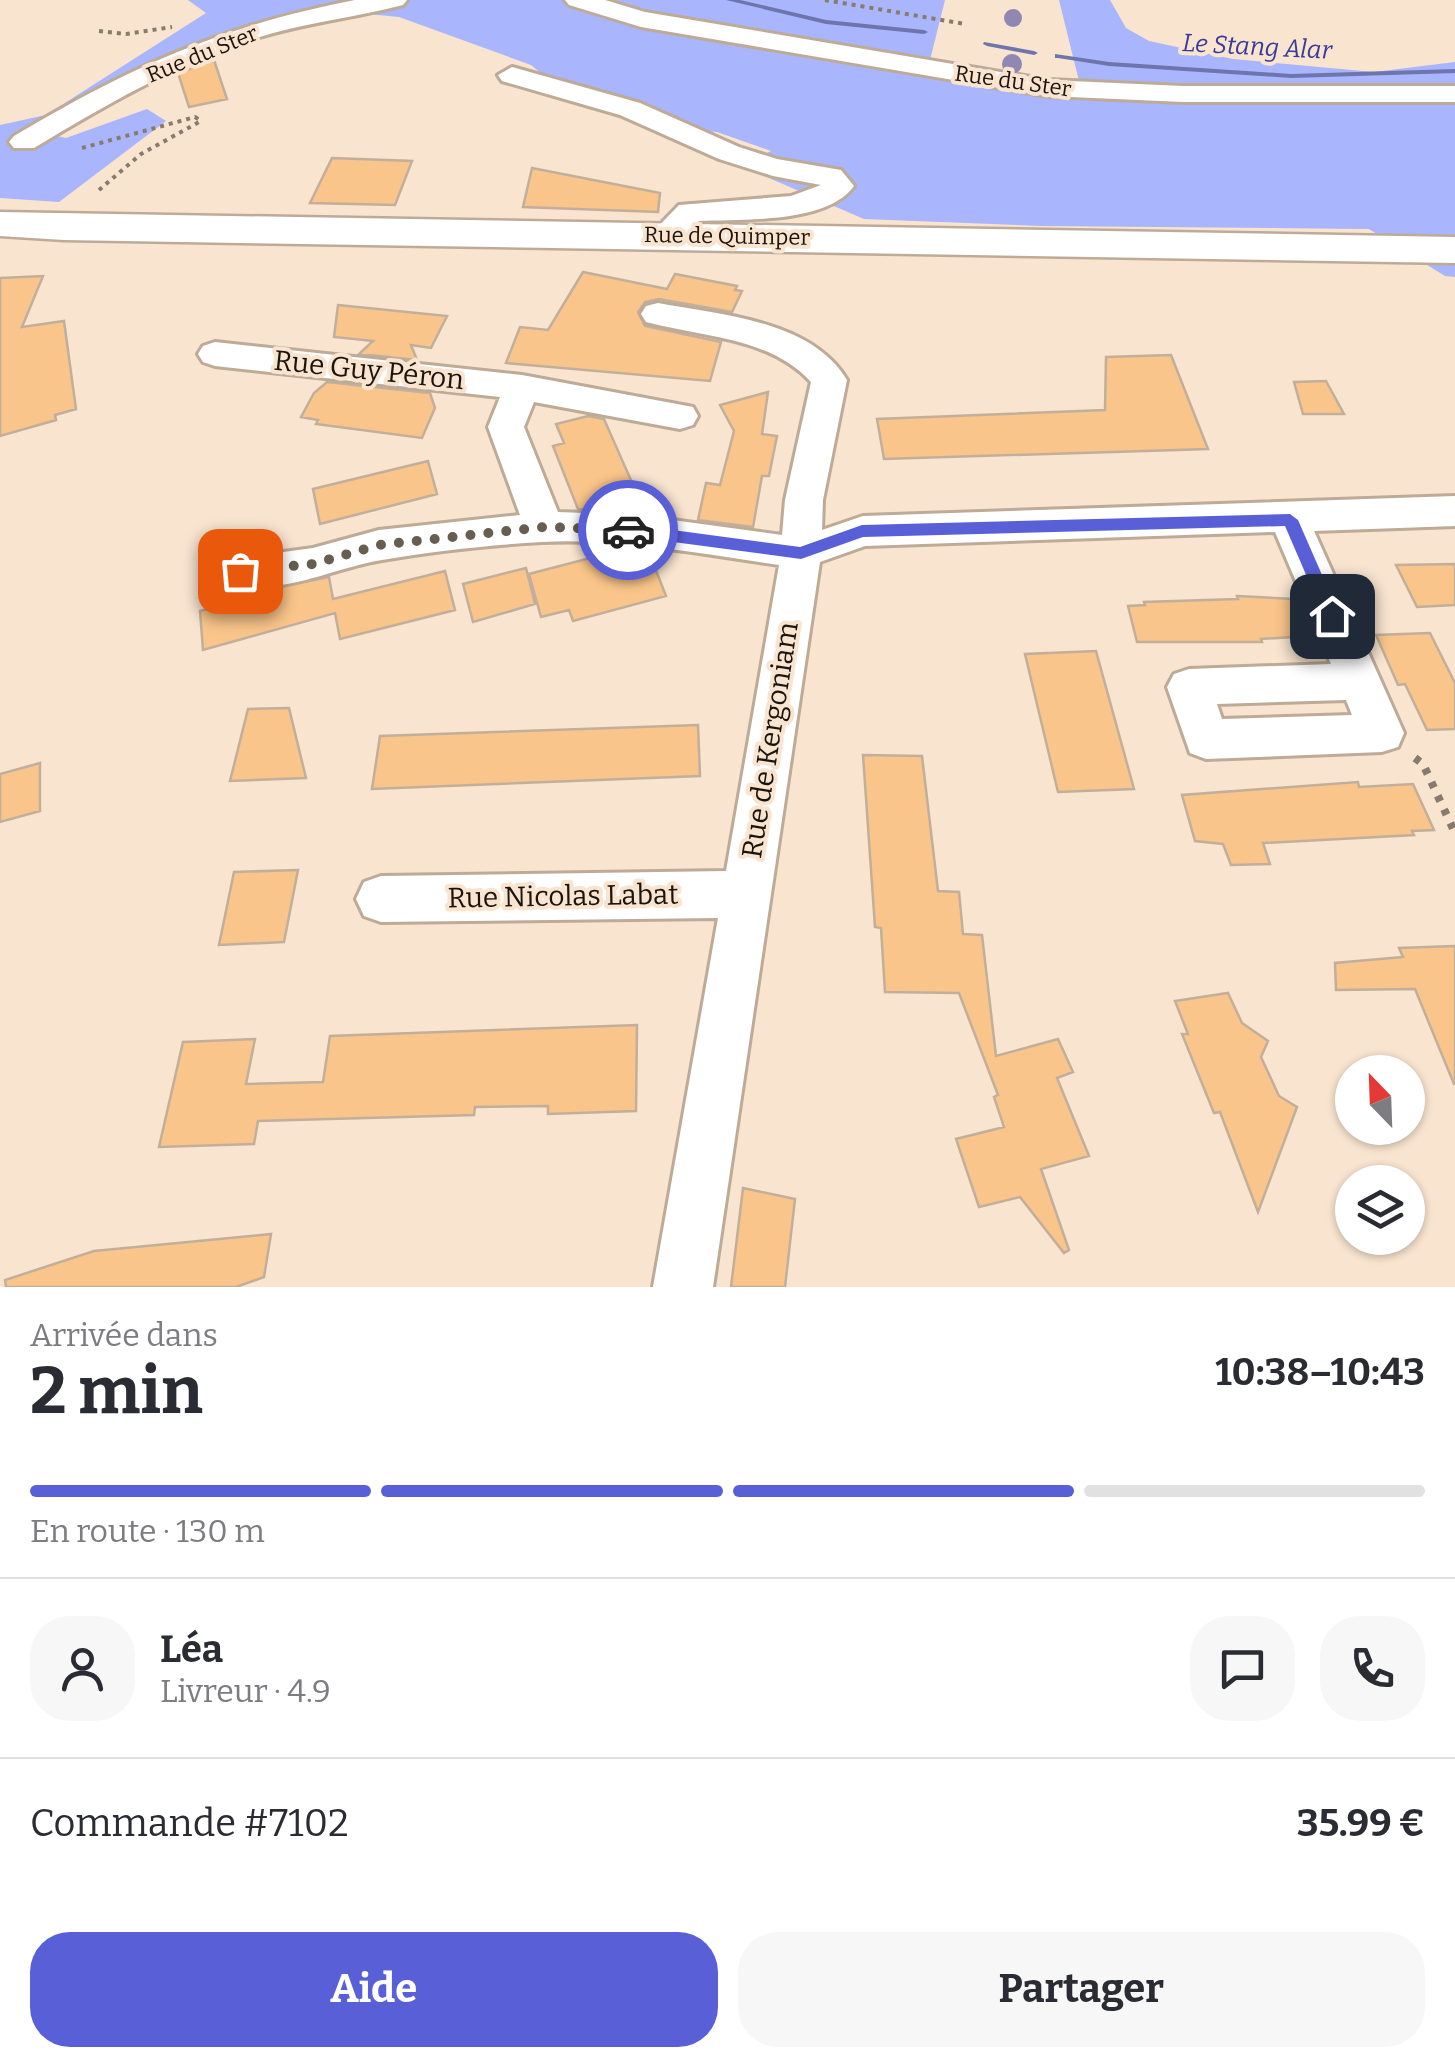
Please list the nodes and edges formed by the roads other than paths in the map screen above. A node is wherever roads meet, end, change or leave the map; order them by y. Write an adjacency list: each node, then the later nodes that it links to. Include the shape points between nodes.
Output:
1 (394, 0): 5 (street, Rue du Ster, via 222,41)
2 (578, 0): 4 (street, Rue du Ster, via 640,19 1048,88)
3 (512, 74): 7 (street, via 630,108 772,167 830,176 839,186 830,196 796,205 690,212)
4 (1455, 94)
5 (24, 142)
6 (0, 224): 7 (main road, Rue de Quimper)
7 (666, 235): 8 (main road, Rue de Quimper)
8 (1455, 250)
9 (658, 314): 16 (street, Rue de Kergoniam, via 736,329 804,353 829,380 804,500)
10 (216, 354): 11 (street, Rue Guy Péron)
11 (522, 387): 12 (street, Rue Guy Péron); 15 (street, via 506,427)
12 (680, 416)
13 (1455, 511): 14 (street)
14 (1290, 520): 16 (street, via 862,531); 18 (street)
15 (544, 527): 16 (street, via 636,530); 17 (street, via 379,545 313,564)
16 (801, 553): 19 (street, Rue de Kergoniam)
17 (240, 571)
18 (1360, 681): 18 (street, via 1189,687 1206,739 1382,733)
19 (745, 894): 20 (street, Rue Nicolas Labat); 21 (street, Rue de Kergoniam)
20 (381, 899)
21 (683, 1287)

